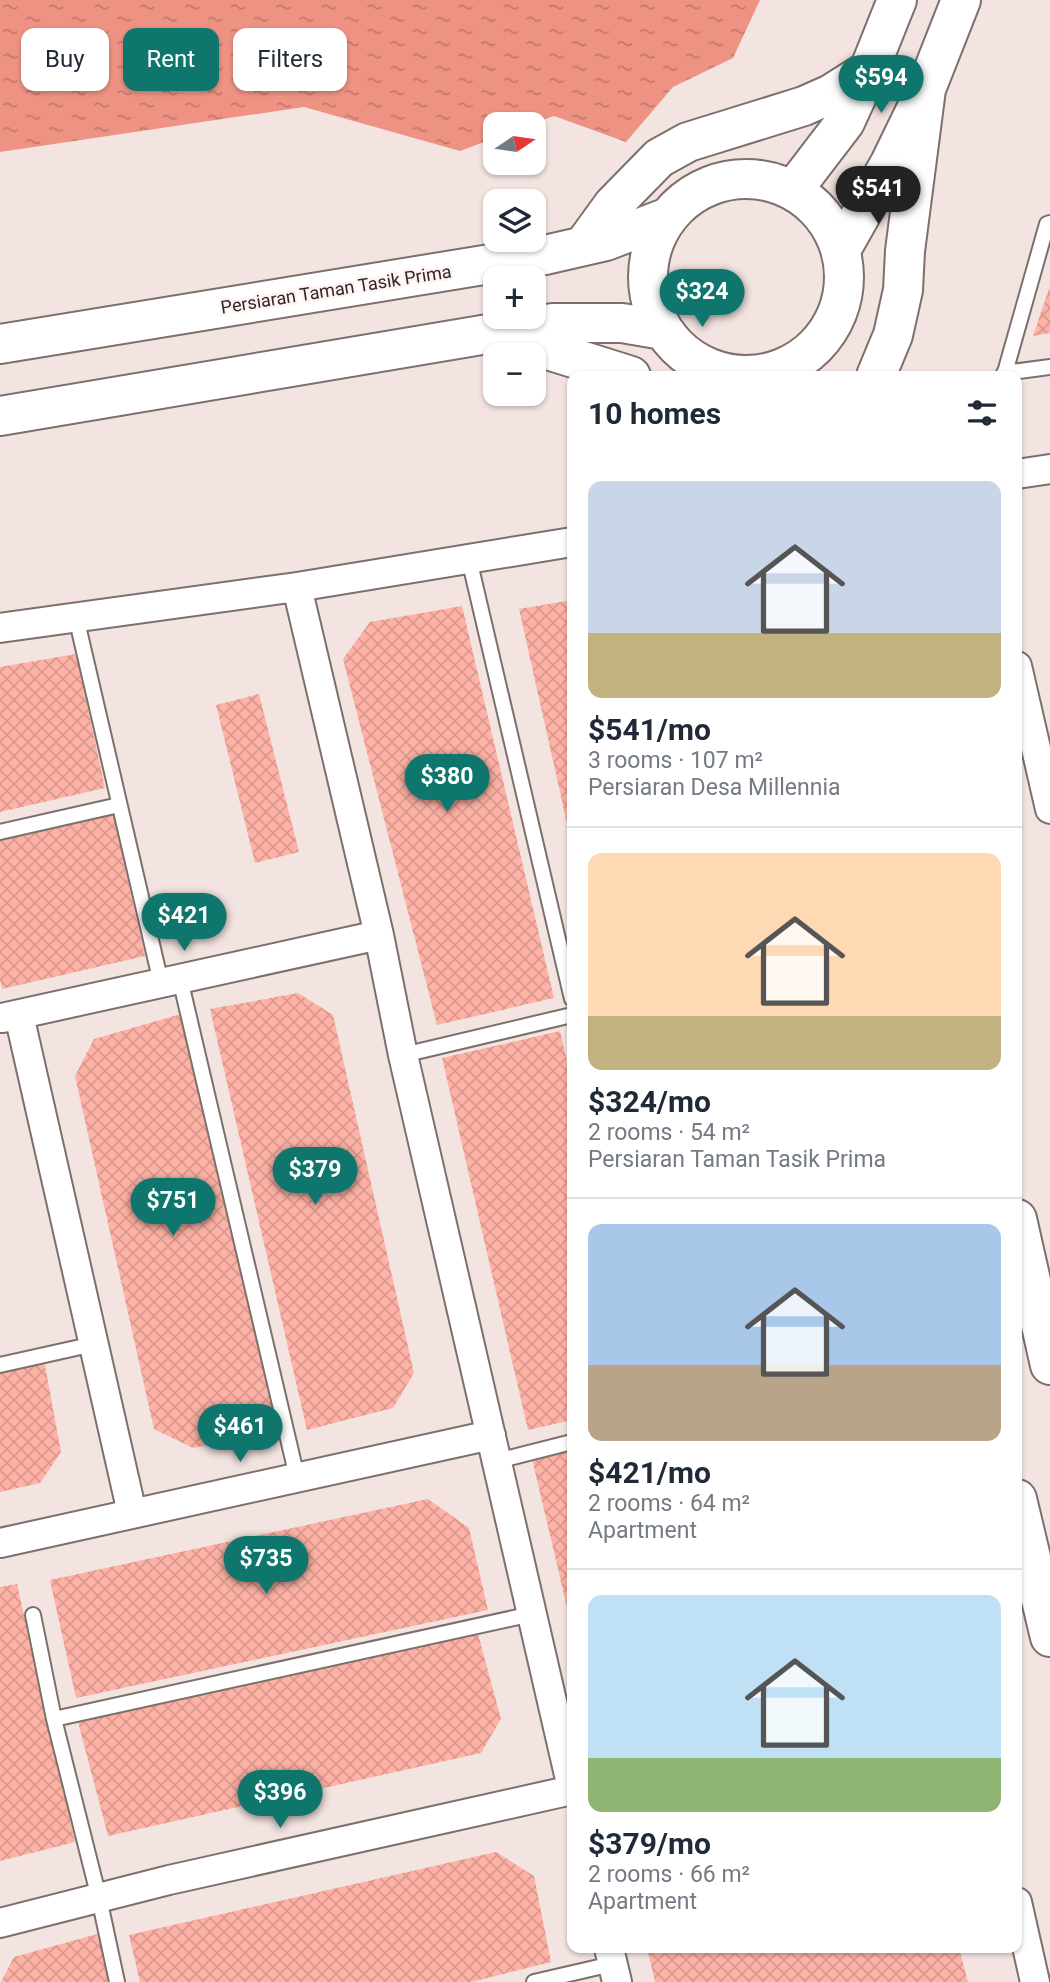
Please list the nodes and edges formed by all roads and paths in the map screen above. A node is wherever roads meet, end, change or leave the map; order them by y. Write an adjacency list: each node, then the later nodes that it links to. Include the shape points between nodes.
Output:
1 (897, 0): 3 (main road)
2 (961, 0): 4 (main road)
3 (869, 70): 5 (main road, via 845,122); 8 (main road, via 804,106 688,142 659,158 613,205)
4 (926, 89): 9 (main road); 18 (main road, via 903,290 893,335)
5 (793, 190): 6 (main road, via 767,180 725,181 688,197); 9 (main road, via 814,205)
6 (668, 217): 8 (main road, Persiaran Taman Tasik Prima); 10 (main road, via 653,243 648,272 651,302)
7 (1050, 223): 19 (lane)
8 (584, 246): 12 (main road, Persiaran Taman Tasik Prima)
9 (841, 250): 13 (main road, via 841,303)
10 (663, 330): 11 (main road, via 622,323 554,323); 16 (main road, via 682,352)
11 (494, 333): 15 (main road); 21 (main road)
12 (0, 344)
13 (816, 362): 17 (main road, via 797,362)
14 (1050, 367): 20 (lane)
15 (615, 371)
16 (709, 371)
17 (778, 371)
18 (878, 371)
19 (1005, 371)
20 (1022, 372)
21 (0, 415)
22 (1050, 469): 23 (street)
23 (1022, 473)
24 (567, 543): 25 (street)
25 (469, 559): 26 (street); 34 (lane)
26 (297, 587): 27 (street); 33 (street)
27 (76, 617): 28 (street); 30 (lane)
28 (0, 628)
29 (1022, 688): 31 (street)
30 (119, 805): 32 (lane); 35 (lane)
31 (1050, 809)
32 (0, 832)
33 (379, 935): 35 (street); 38 (street)
34 (567, 978)
35 (171, 981): 37 (street); 45 (lane)
36 (567, 1016): 38 (lane)
37 (9, 1017): 40 (street)
38 (403, 1055): 44 (street)
39 (1022, 1241): 42 (main road)
40 (94, 1344): 41 (lane); 46 (street)
41 (0, 1365)
42 (1050, 1365)
43 (567, 1442): 44 (lane)
44 (494, 1448): 45 (street); 49 (street)
45 (297, 1477): 46 (street)
46 (132, 1513): 48 (street)
47 (1022, 1520): 51 (main road)
48 (0, 1544)
49 (532, 1614): 52 (lane); 53 (street)
50 (33, 1615): 52 (lane)
51 (1050, 1637)
52 (54, 1718): 55 (lane)
53 (567, 1767)
54 (567, 1790): 55 (street)
55 (99, 1898): 56 (street); 59 (lane)
56 (0, 1923)
57 (1022, 1924): 61 (street)
58 (613, 1965): 60 (lane)
59 (117, 1982)
60 (534, 1982)
61 (1035, 1982)

